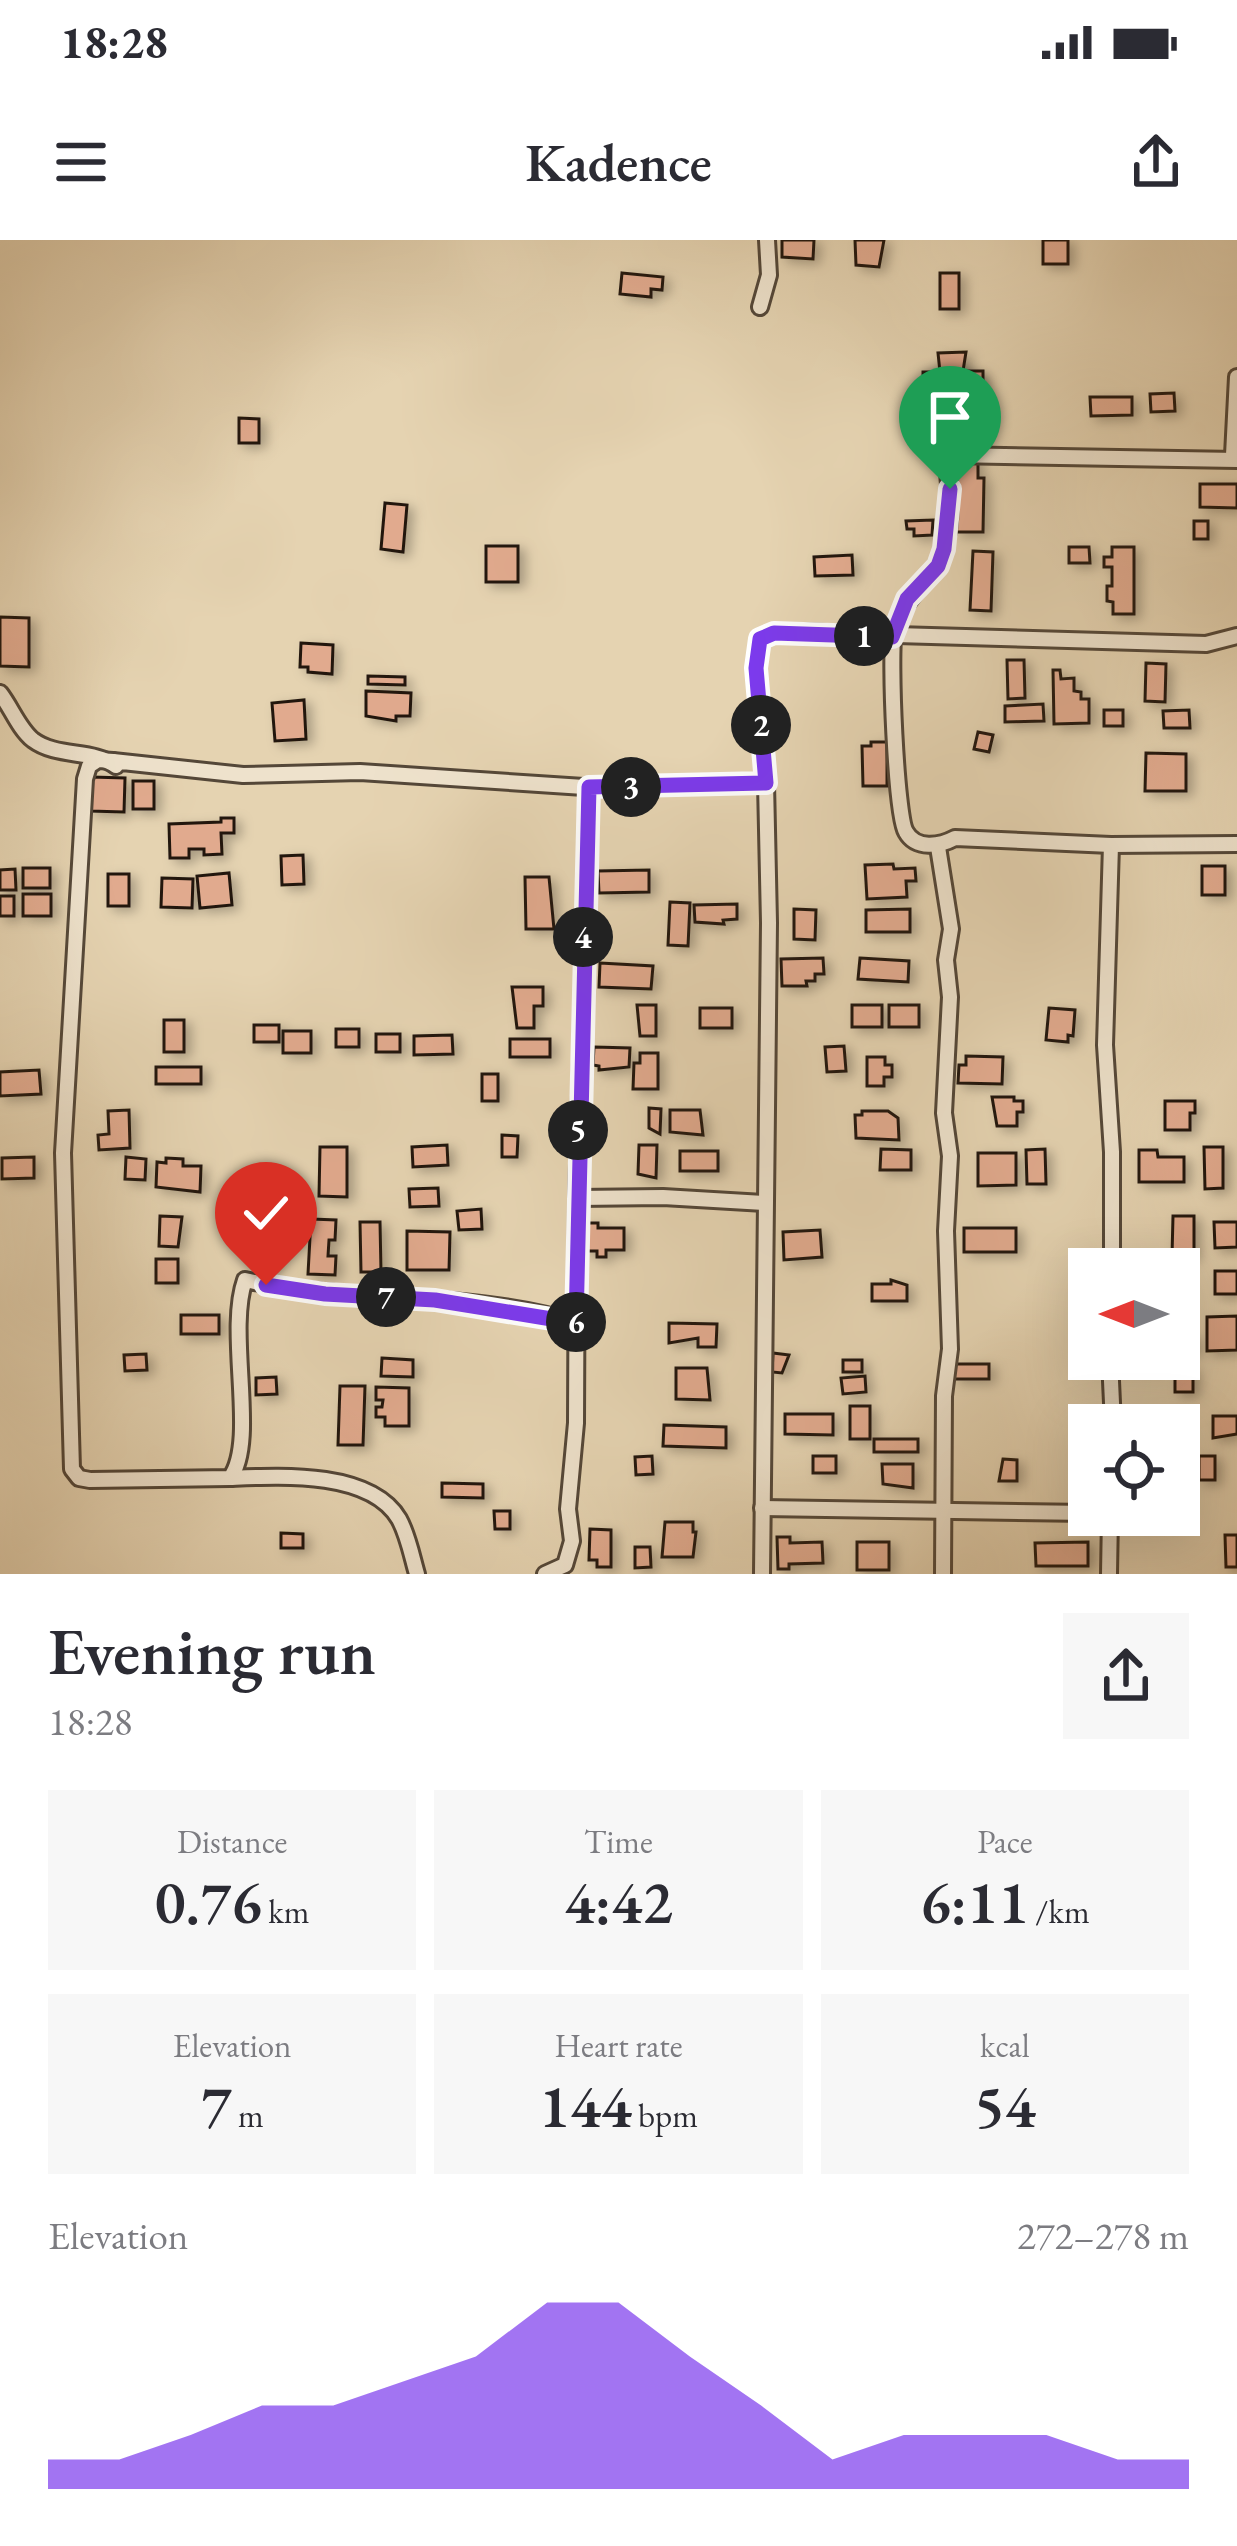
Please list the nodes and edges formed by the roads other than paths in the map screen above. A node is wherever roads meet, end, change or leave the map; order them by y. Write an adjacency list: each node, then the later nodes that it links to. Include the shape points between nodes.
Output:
1 (767, 240): 2 (street)
2 (760, 307)
3 (1237, 376): 4 (street)
4 (1237, 458): 6 (street, via 951,455 944,549 907,599)
5 (1237, 636): 6 (street, via 1206,644)
6 (892, 637): 9 (street, via 760,639); 13 (street, via 903,828)
7 (0, 693): 8 (street, via 32,739)
8 (112, 761): 10 (street, via 243,775 360,772); 18 (street, via 89,766 85,779 63,1153 72,1469 90,1480)
9 (766, 783): 10 (street); 15 (street)
10 (589, 787): 14 (street)
11 (1237, 844): 12 (street)
12 (1111, 845): 13 (street, via 955,838); 16 (street, via 1105,1045)
13 (938, 847): 20 (street, via 951,929)
14 (577, 1198): 15 (street); 17 (street)
15 (765, 1203): 19 (street)
16 (1112, 1248)
17 (576, 1323): 18 (street, via 245,1280 237,1313 241,1419); 24 (street, via 572,1541 565,1565)
18 (230, 1478): 23 (street, via 305,1475 360,1491 398,1516)
19 (762, 1508): 20 (street); 25 (street)
20 (943, 1511): 21 (street); 26 (street)
21 (1068, 1514)
22 (1110, 1536): 27 (street)
23 (417, 1574)
24 (550, 1574)
25 (762, 1574)
26 (943, 1574)
27 (1109, 1574)

